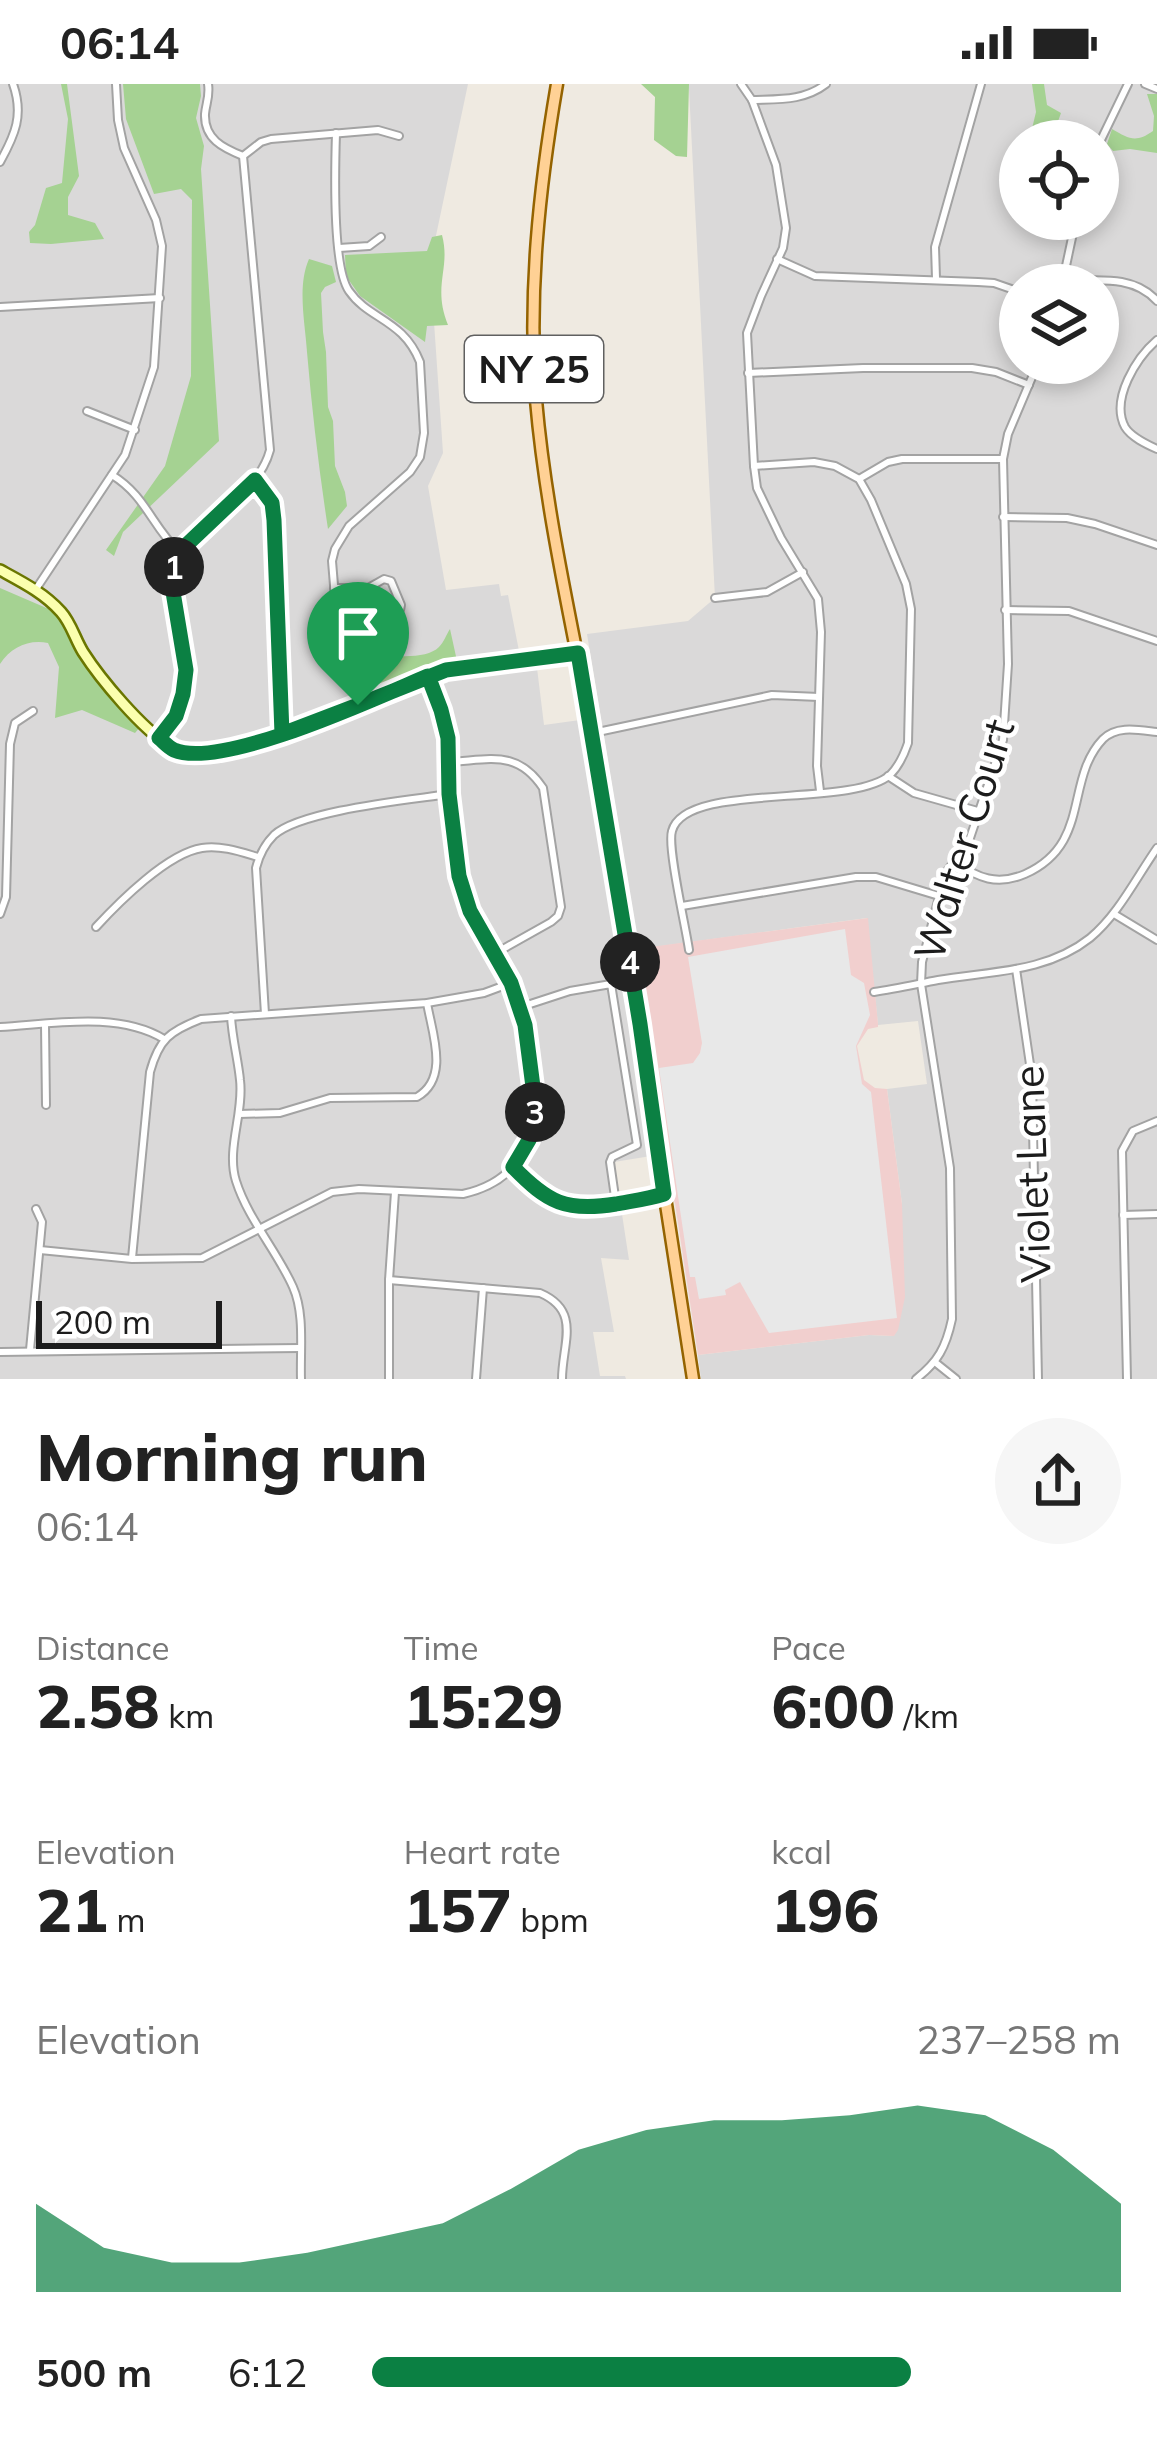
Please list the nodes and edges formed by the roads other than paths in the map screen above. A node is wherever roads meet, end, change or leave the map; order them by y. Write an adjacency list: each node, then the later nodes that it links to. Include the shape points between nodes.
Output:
1 (14, 84): 16 (street, via 20,119)
2 (116, 84): 23 (street, via 124,148 162,246)
3 (208, 84): 15 (street, via 208,134)
4 (557, 84): 48 (main road, NY 25, via 537,218 533,352)
5 (741, 84): 11 (street)
6 (826, 84): 11 (street, via 796,99)
7 (981, 84): 20 (street, via 935,247)
8 (1128, 84): 12 (street)
9 (1144, 84): 10 (street)
10 (1157, 88)
11 (752, 100): 19 (street, via 782,192 786,228)
12 (1111, 120)
13 (336, 133): 14 (street); 15 (street, via 260,142); 18 (street)
14 (398, 136)
15 (243, 156): 36 (street, via 270,450)
16 (0, 162)
17 (381, 237): 18 (street)
18 (339, 248): 42 (street, via 350,292 416,352 424,433 410,472 340,537)
19 (777, 259): 20 (street, via 815,276); 27 (street, via 747,334)
20 (936, 279): 22 (street)
21 (1119, 282): 24 (street, via 1141,285)
22 (999, 286)
23 (160, 298): 25 (street); 30 (street, via 154,367)
24 (1157, 301)
25 (0, 307)
26 (1157, 340): 31 (street, via 1139,357 1122,405 1124,426)
27 (748, 373): 28 (street, via 972,368); 33 (street)
28 (1029, 385): 32 (street, Walter Court)
29 (87, 410): 30 (street)
30 (135, 430): 34 (street)
31 (1157, 449)
32 (1003, 459): 35 (street, via 902,459); 37 (street, Walter Court)
33 (754, 466): 35 (street, via 814,462); 41 (street, via 757,488)
34 (112, 476): 39 (street, via 130,487); 43 (street)
35 (859, 479): 58 (street, via 911,609 908,743)
36 (255, 480): 39 (street); 55 (street, via 274,520)
37 (1003, 518): 38 (street, via 1067,518); 46 (street, Walter Court)
38 (1157, 545)
39 (178, 553): 56 (street, via 172,586 186,670 176,716)
40 (0, 570): 43 (street)
41 (803, 572): 45 (street, via 767,592); 50 (street, via 820,614)
42 (334, 588): 44 (street); 51 (street, via 340,658)
43 (36, 589): 56 (street)
44 (368, 589): 44 (street, via 384,616 399,611 391,581)
45 (715, 598)
46 (1005, 610): 47 (street, via 1069,610); 61 (street, Walter Court, via 1005,724)
47 (1157, 641)
48 (578, 653): 49 (street); 54 (main road, NY 25)
49 (428, 676): 51 (street); 57 (street)
50 (819, 697): 54 (street, via 772,695); 59 (street)
51 (358, 705): 55 (street)
52 (33, 711): 68 (street, via 15,723 10,744)
53 (1157, 732): 64 (street, via 1105,736 1060,848 1042,866 990,881)
54 (592, 733): 89 (main road, NY 25)
55 (282, 734): 56 (street, via 217,753 175,750)
56 (159, 738)
57 (449, 762): 60 (street); 72 (street, via 519,762 543,788 561,907)
58 (888, 776): 59 (street); 61 (street, via 914,793)
59 (820, 792): 66 (street, via 743,799 681,816 672,847)
60 (449, 794): 63 (street, via 290,826); 72 (street, via 459,876)
61 (981, 812): 64 (street, Walter Court)
62 (1157, 848): 67 (street)
63 (259, 857): 69 (street, via 190,851 130,891); 79 (street)
64 (955, 862): 65 (street, Walter Court)
65 (939, 896): 66 (street, via 856,877); 75 (street, Walter Court)
66 (682, 906): 71 (street)
67 (1114, 913): 70 (street); 73 (street, via 1060,957)
68 (0, 914)
69 (96, 927)
70 (1157, 940)
71 (689, 950)
72 (494, 954): 74 (street)
73 (1016, 970): 75 (street); 110 (street, Violet Lane, via 1032,1078)
74 (511, 983): 77 (street); 78 (street)
75 (921, 984): 76 (street); 102 (street, Walter Court, via 950,1168 952,1319)
76 (874, 992)
77 (427, 1003): 79 (street); 85 (street, via 436,1054 429,1090)
78 (521, 1007): 87 (street, via 536,1110); 90 (street, via 611,984 637,1145 610,1162)
79 (265, 1014): 80 (street)
80 (231, 1016): 83 (street, via 201,1019); 85 (street)
81 (45, 1024): 82 (street); 83 (street, via 119,1022); 84 (street)
82 (0, 1027)
83 (164, 1039): 96 (street, via 150,1072)
84 (46, 1105)
85 (238, 1114): 94 (street, via 234,1176)
86 (1157, 1121): 93 (street, via 1125,1142)
87 (513, 1167): 88 (street, via 463,1195); 90 (street, via 564,1206)
88 (395, 1192): 94 (street, via 332,1192); 97 (street)
89 (664, 1194): 90 (street); 107 (main road, NY 25)
90 (616, 1204)
91 (36, 1209): 95 (street)
92 (1157, 1214): 93 (street)
93 (1123, 1215): 111 (street)
94 (260, 1230): 96 (street, via 202,1258); 99 (street, via 298,1303)
95 (40, 1250): 96 (street); 100 (street)
96 (132, 1258)
97 (389, 1280): 98 (street); 104 (street)
98 (483, 1288): 105 (street); 106 (street, via 555,1299 568,1330)
99 (300, 1348): 100 (street); 103 (street)
100 (30, 1350): 101 (street)
101 (0, 1352)
102 (936, 1363): 108 (street); 109 (street)
103 (301, 1379)
104 (389, 1379)
105 (476, 1379)
106 (562, 1379)
107 (693, 1379)
108 (916, 1379)
109 (956, 1379)
110 (1038, 1379)
111 (1127, 1379)

